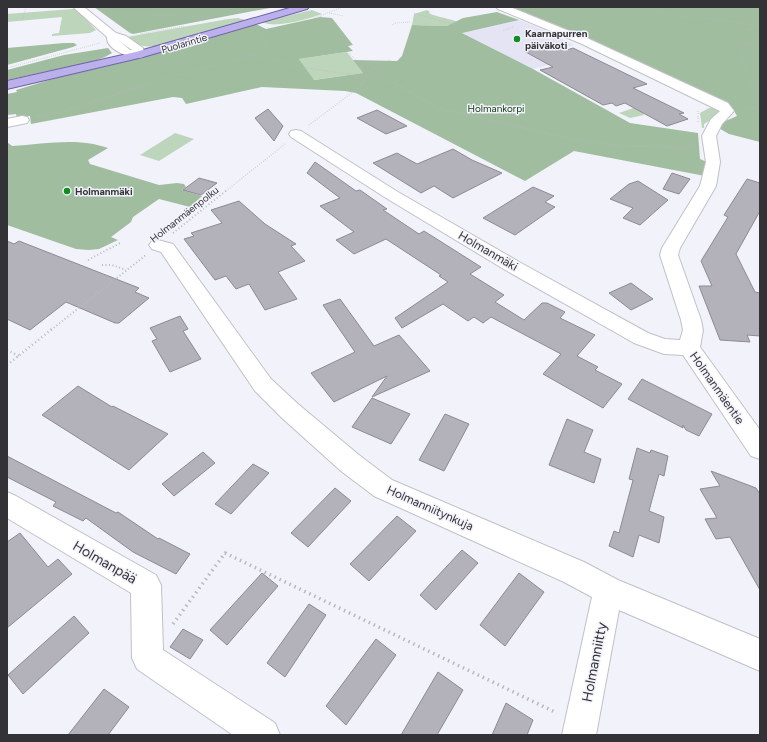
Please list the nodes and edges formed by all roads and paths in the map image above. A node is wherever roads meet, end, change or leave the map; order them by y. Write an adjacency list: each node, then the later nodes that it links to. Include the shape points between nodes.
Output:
1 (17, 7): 8 (path)
2 (26, 7): 19 (path)
3 (78, 7): 31 (street, via 112,36 112,41 127,53)
4 (304, 7): 31 (main road, Puolarintie)
5 (343, 7): 10 (path)
6 (501, 7): 53 (street, Holmanmäentie, via 540,21 723,106 727,112 716,122 709,136 713,162 708,186 669,255 691,320 693,330)
7 (639, 7): 23 (path, via 680,16)
8 (7, 8)
9 (319, 12): 13 (path)
10 (328, 12): 13 (path); 15 (path)
11 (414, 13): 26 (path)
12 (107, 14): 16 (path)
13 (325, 14): 14 (path)
14 (320, 16): 18 (path); 34 (path)
15 (344, 16)
16 (191, 17): 17 (path); 20 (path)
17 (221, 18)
18 (311, 18)
19 (22, 21)
20 (209, 22)
21 (410, 22): 22 (path)
22 (392, 25)
23 (753, 25): 24 (path); 29 (path)
24 (760, 26)
25 (513, 27): 28 (path)
26 (466, 28)
27 (262, 29): 32 (path, via 265,46)
28 (503, 31)
29 (744, 44): 30 (path); 41 (path, via 742,51 754,98 753,108)
30 (760, 46)
31 (140, 55): 37 (main road, Puolarintie)
32 (252, 55): 38 (path, via 269,61); 42 (path, via 164,78 68,110)
33 (391, 60): 35 (path)
34 (357, 61): 35 (path); 36 (path)
35 (381, 63): 36 (path)
36 (368, 73): 38 (path, Holmanmäenpolku); 45 (path, via 391,81 440,109 576,140 672,148 686,147)
37 (62, 74): 39 (main road, Puolarintie); 40 (main road, Puolarintie)
38 (366, 77): 44 (path, Holmanmäenpolku, via 358,88)
39 (7, 85)
40 (7, 89)
41 (760, 111)
42 (22, 120): 43 (street)
43 (7, 123)
44 (296, 134): 47 (path, Holmanmäenpolku); 53 (street, Holmanmäki, via 392,195 641,338 664,346)
45 (698, 142)
46 (122, 242): 48 (path)
47 (158, 245): 50 (path, Holmanmäenpolku); 59 (street, Holmanniitynkuja, via 167,248 263,385 350,463 383,488 574,572)
48 (88, 260)
49 (102, 265): 50 (path)
50 (127, 270): 52 (path, Holmanmäenpolku)
51 (68, 301): 52 (path)
52 (82, 306): 55 (path, Holmanmäenpolku)
53 (689, 348): 57 (street, Holmanmäentie)
54 (7, 350): 55 (path)
55 (19, 356): 56 (path, Holmanmäenpolku)
56 (7, 365)
57 (760, 449)
58 (7, 504): 63 (street, Holmanpää, via 146,585 148,658)
59 (608, 590): 61 (street, Holmanniitynkuja); 62 (street, Holmanniitty)
60 (171, 627): 62 (path, via 225,553)
61 (760, 655)
62 (580, 730)
63 (262, 735)

